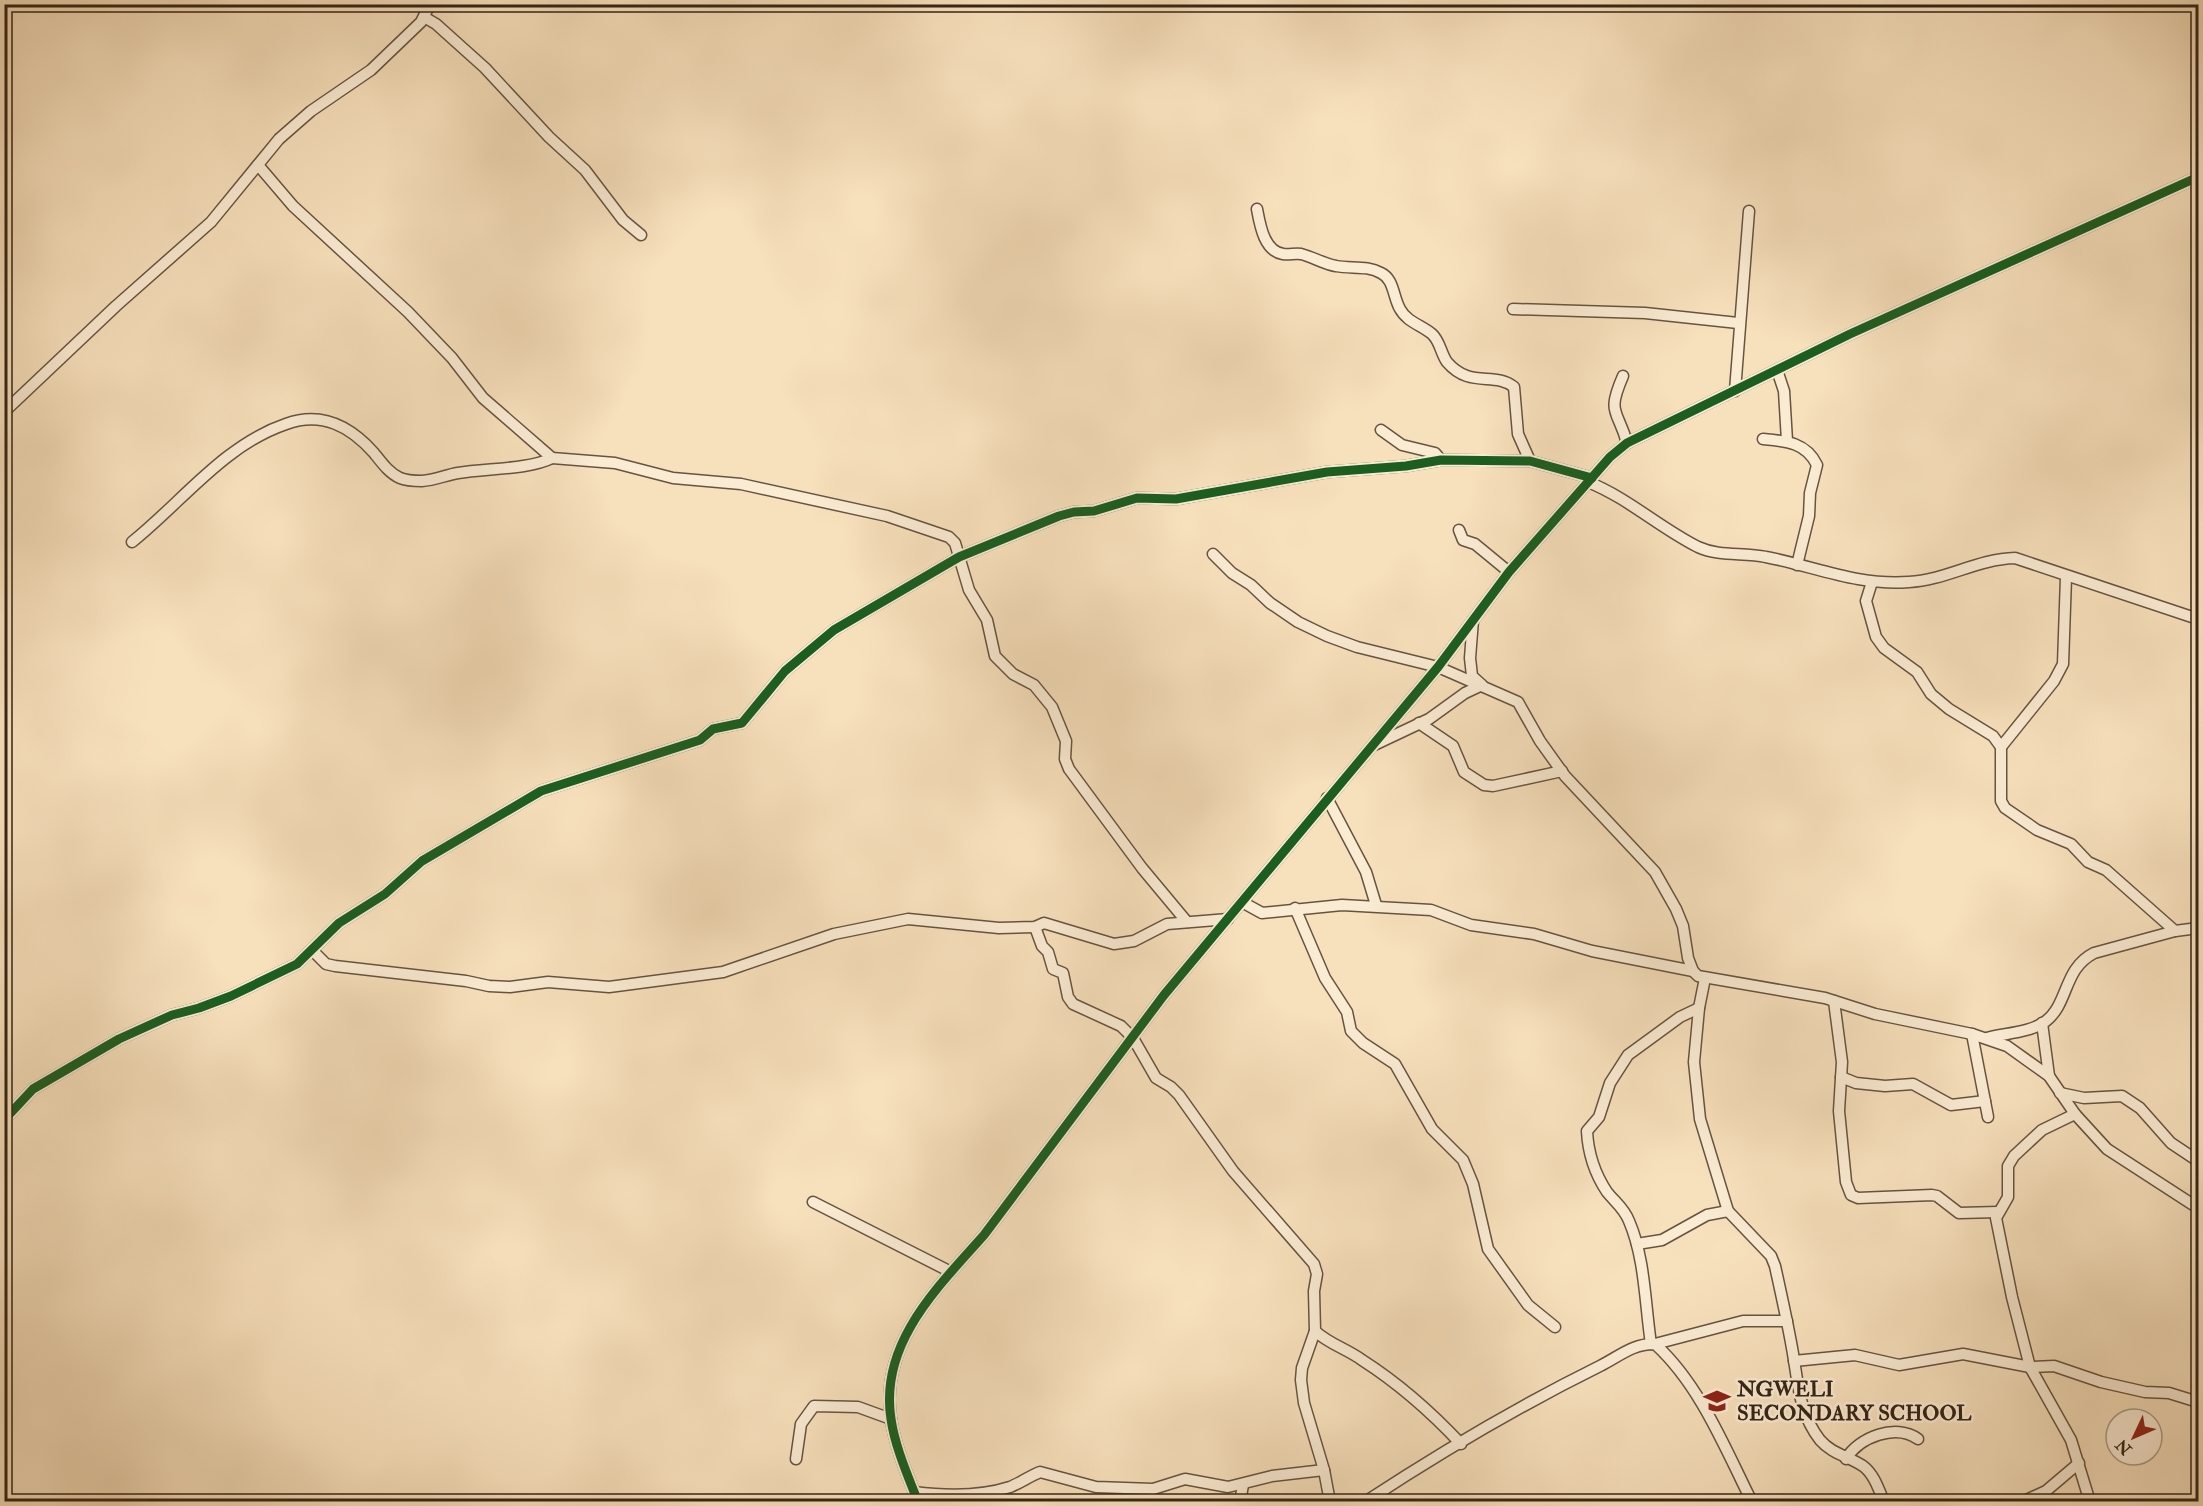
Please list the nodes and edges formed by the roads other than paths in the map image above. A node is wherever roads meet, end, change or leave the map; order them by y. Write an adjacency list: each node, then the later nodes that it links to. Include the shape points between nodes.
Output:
1 (430, 4): 2 (street)
2 (424, 17): 3 (street, via 370,70 297,122); 7 (street, via 485,68 585,170 616,212)
3 (258, 165): 13 (street, via 211,222); 18 (street, via 293,206 408,312 483,398)
4 (2199, 177): 10 (street)
5 (1257, 209): 20 (street, via 1272,249 1338,267 1368,268 1384,274 1400,309 1412,323 1434,335 1446,361 1474,380 1498,380 1514,387 1518,435)
6 (1749, 211): 9 (street)
7 (640, 236)
8 (1513, 309): 9 (street, via 1645,313)
9 (1738, 323): 12 (street)
10 (1777, 370): 12 (street); 16 (street, via 1784,391)
11 (1623, 376): 17 (street, via 1614,396 1614,408)
12 (1735, 391): 17 (street)
13 (4, 412)
14 (1381, 430): 19 (street, via 1402,445 1435,453)
15 (1763, 439): 16 (street)
16 (1788, 441): 26 (street, via 1804,448 1817,465)
17 (1627, 443): 21 (street)
18 (552, 459): 23 (street, via 456,473 434,480 407,480 392,474 347,428 311,418 267,431 237,451); 25 (street, via 615,463 673,478 723,481 887,516 949,537)
19 (1441, 460): 20 (street); 25 (street, via 1328,472 1176,499 1137,498 1041,522)
20 (1530, 461): 21 (street)
21 (1590, 480): 26 (street, via 1705,550 1764,556); 27 (street)
22 (1459, 530): 27 (street, via 1462,540 1474,544)
23 (132, 542)
24 (1213, 554): 32 (street, via 1298,622 1357,647)
25 (959, 557): 43 (street, via 969,590 987,620 996,656 1044,696 1065,741 1069,769); 47 (street, via 834,630 785,671 742,723 713,729 700,740 540,791 422,861 385,894 339,923)
26 (1797, 566): 29 (street)
27 (1509, 572): 31 (street)
28 (2066, 577): 29 (street, via 2015,558 1983,561 1926,580); 30 (street, via 2140,597); 35 (street, via 2063,664)
29 (1872, 582): 35 (street, via 1866,601 1876,637 1884,648 1917,672 1936,698 1993,736)
30 (2199, 619)
31 (1473, 620): 32 (street); 33 (street, via 1472,676)
32 (1438, 667): 33 (street); 36 (street)
33 (1482, 685): 34 (street); 37 (street, via 1518,702)
34 (1419, 723): 36 (street); 37 (street, via 1454,746 1462,769 1484,785)
35 (2001, 747): 46 (street, via 2001,801 2005,808 2037,830 2075,847 2088,862 2106,870)
36 (1369, 748): 38 (street)
37 (1562, 771): 48 (street, via 1655,872 1683,926)
38 (1327, 798): 39 (street); 40 (street, via 1366,872)
39 (1242, 902): 41 (street, via 1262,914); 42 (street)
40 (1376, 905): 41 (street); 48 (street, via 1431,910 1471,925 1533,934 1592,951)
41 (1295, 908): 71 (street, via 1325,978 1347,1012 1351,1031 1395,1064 1432,1129 1463,1160 1473,1184 1488,1249 1528,1305)
42 (1228, 918): 43 (street); 54 (street)
43 (1187, 922): 44 (street, via 1159,926 1134,942 1114,944 1050,924)
44 (1035, 927): 47 (street, via 999,928 908,919 834,934 723,972 609,987 548,982 489,986 335,966); 54 (street, via 1053,969 1063,973 1073,1004 1116,1023)
45 (2199, 928): 46 (street)
46 (2175, 931): 52 (street, via 2094,953 2082,960 2051,1016)
47 (312, 950): 62 (street, via 297,964 231,996 172,1015 119,1039 33,1089)
48 (1693, 971): 49 (street)
49 (1705, 978): 50 (street); 51 (street)
50 (1834, 1001): 53 (street, via 1886,1017); 57 (street)
51 (1699, 1008): 66 (street, via 1694,1062 1700,1119); 68 (street, via 1628,1055 1610,1083 1599,1117 1587,1131 1588,1148 1596,1168 1608,1193 1628,1218)
52 (2042, 1023): 55 (street); 56 (street)
53 (1972, 1034): 55 (street); 59 (street)
54 (1133, 1038): 69 (street, via 984,1235); 72 (street, via 1156,1078 1179,1095 1233,1171 1314,1264)
55 (1987, 1038): 56 (street, via 2007,1046)
56 (2049, 1076): 58 (street)
57 (1841, 1077): 59 (street, via 1885,1086 1913,1084 1951,1105); 67 (street, via 1839,1111 1846,1182 1851,1195 1932,1195 1959,1213)
58 (2060, 1093): 60 (street); 63 (street, via 2084,1098 2122,1096 2140,1108 2171,1143)
59 (1985, 1101): 61 (street)
60 (2075, 1114): 65 (street, via 2107,1149); 67 (street, via 2042,1130 2014,1156 2008,1166 2008,1197)
61 (1988, 1117)
62 (4, 1120)
63 (2199, 1161)
64 (813, 1202): 69 (street)
65 (2199, 1208)
66 (1728, 1211): 68 (street, via 1707,1215 1662,1240); 70 (street, via 1771,1256)
67 (1998, 1212): 75 (street, via 2012,1297)
68 (1637, 1244): 73 (street)
69 (951, 1272): 77 (street, via 901,1342 892,1370)
70 (1787, 1321): 73 (street, via 1743,1321); 74 (street)
71 (1556, 1327)
72 (1315, 1331): 79 (street, via 1391,1381); 83 (street, via 1301,1380 1310,1429)
73 (1653, 1344): 79 (street, via 1633,1347); 90 (street, via 1679,1368)
74 (1794, 1361): 75 (street, via 1856,1355 1899,1365 1963,1354); 81 (street, via 1797,1391 1805,1414 1820,1439)
75 (2030, 1367): 76 (street, via 2054,1366 2101,1382); 82 (street, via 2071,1440)
76 (2199, 1402)
77 (891, 1419): 80 (street, via 858,1407 814,1406 801,1424); 85 (street)
78 (1918, 1439): 81 (street, via 1905,1432 1873,1436)
79 (1461, 1444): 89 (street)
80 (796, 1459)
81 (1846, 1459): 91 (street, via 1872,1476)
82 (2079, 1463): 92 (street, via 2046,1491); 93 (street)
83 (1324, 1470): 84 (street, via 1272,1476); 88 (street)
84 (1243, 1485): 86 (street, via 1222,1487 1185,1479 1153,1489 1096,1487 1040,1472 1011,1486); 87 (street)
85 (916, 1497): 86 (street)
86 (962, 1498)
87 (1240, 1502)
88 (1330, 1502)
89 (1365, 1502)
90 (1752, 1502)
91 (1884, 1502)
92 (2022, 1502)
93 (2090, 1502)

